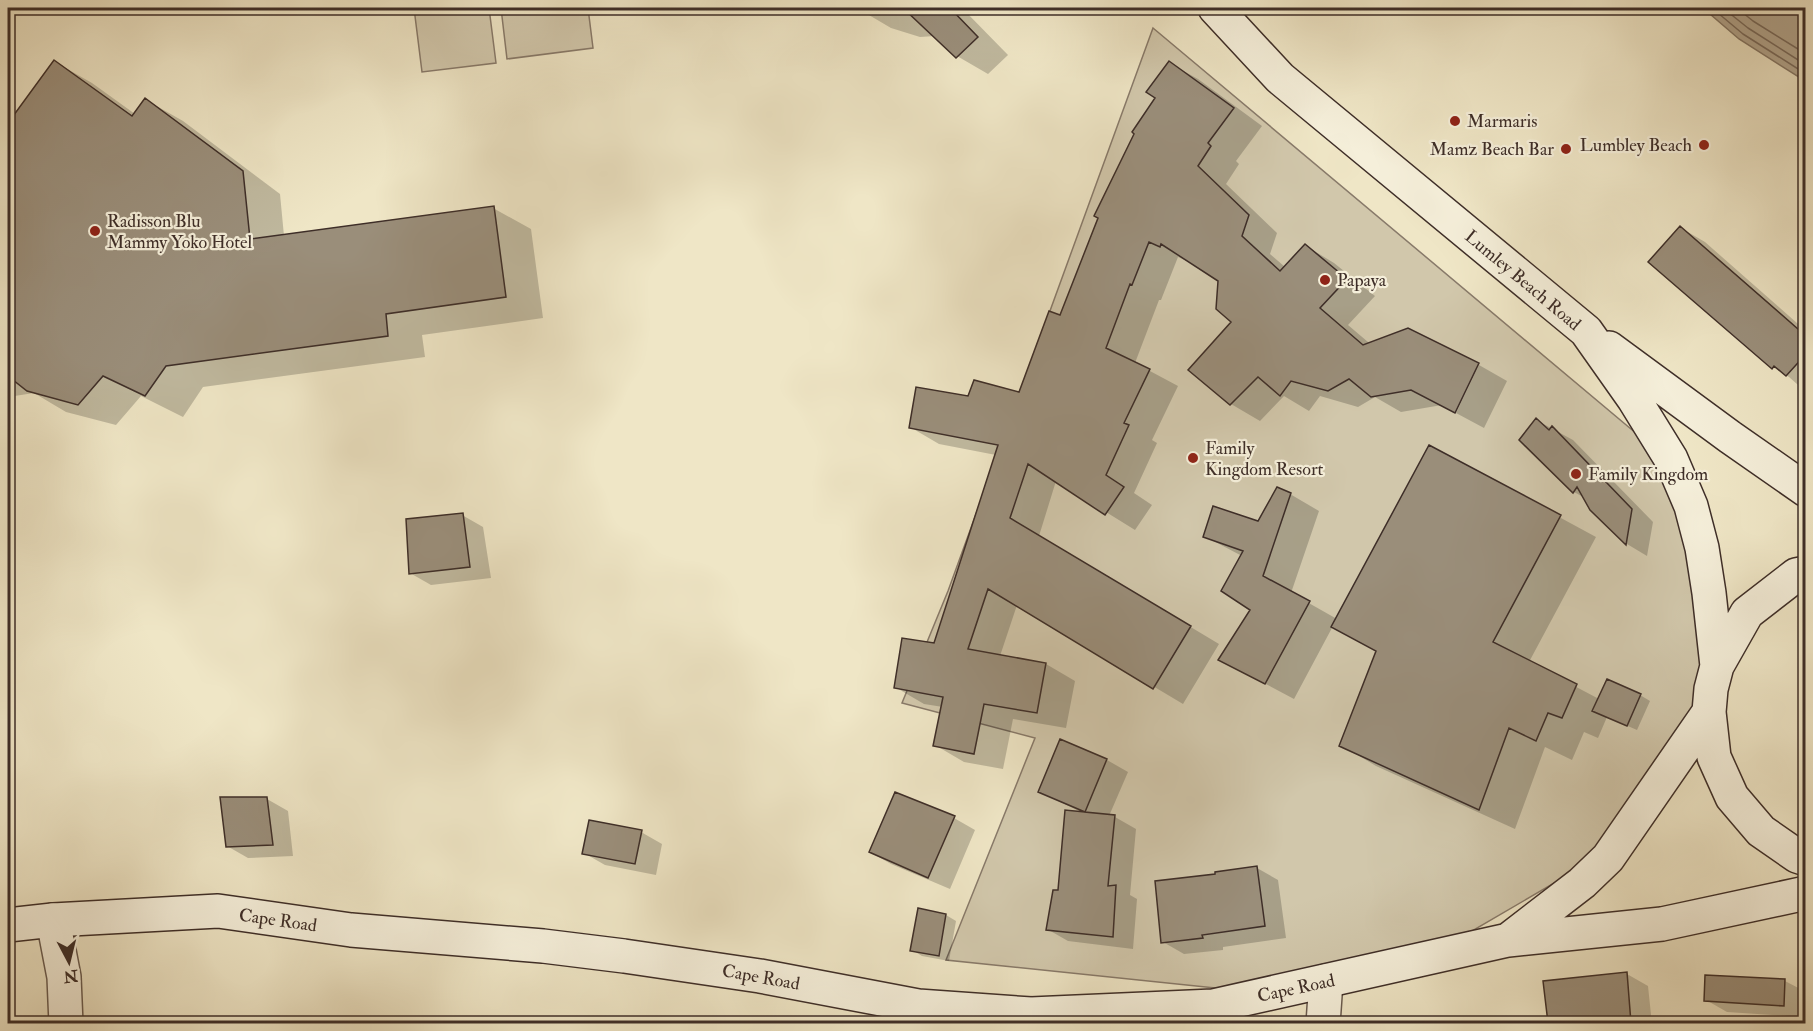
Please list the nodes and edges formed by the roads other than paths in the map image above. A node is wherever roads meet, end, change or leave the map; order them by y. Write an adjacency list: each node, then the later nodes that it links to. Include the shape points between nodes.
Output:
1 (1215, 8): 2 (main road, Lumley Beach Road, via 1280,78)
2 (1586, 331): 3 (main road); 5 (main road, Lumley Beach Road, via 1671,459 1691,506 1702,548)
3 (1806, 490)
4 (1806, 573): 5 (main road, via 1796,575 1747,613)
5 (1717, 666): 6 (main road)
6 (1709, 712): 7 (main road, via 1714,757 1732,797 1761,831); 11 (main road, via 1608,858 1582,883)
7 (1806, 859)
8 (1806, 893): 11 (main road, Cape Road, via 1662,924)
9 (53, 920): 10 (main road, Cape Road); 12 (main road, Cape Road, via 218,912 351,930 624,956 760,976 918,1006 1031,1014 1213,1006); 13 (main road, via 64,977)
10 (8, 925)
11 (1508, 939): 12 (main road, Cape Road)
12 (1326, 981): 14 (main road)
13 (66, 1023)
14 (1323, 1023)

